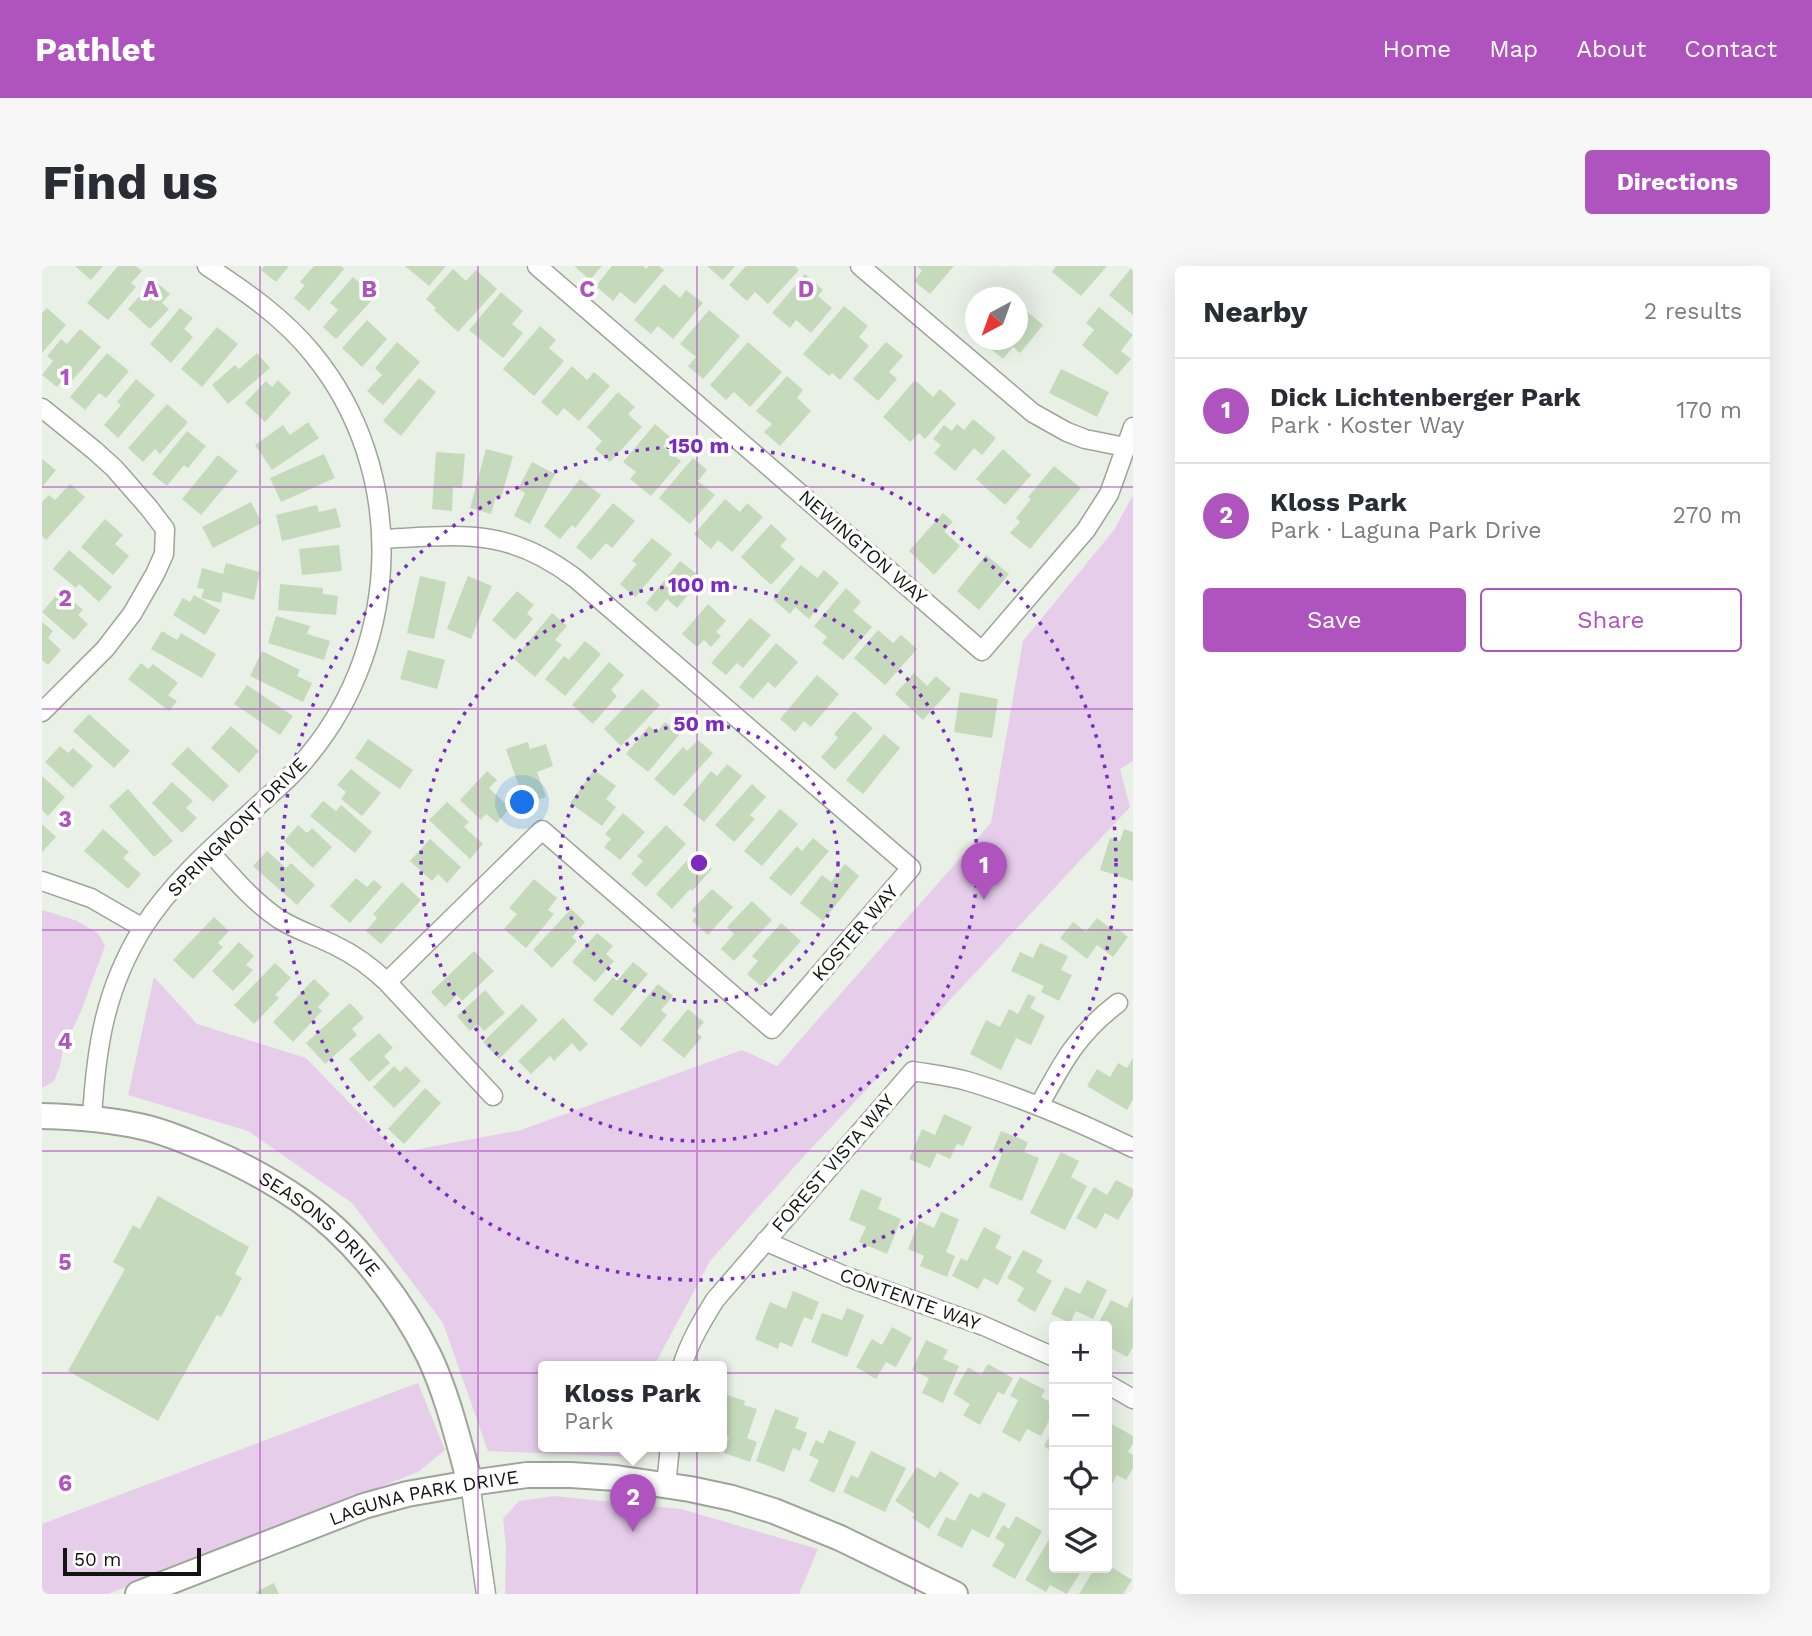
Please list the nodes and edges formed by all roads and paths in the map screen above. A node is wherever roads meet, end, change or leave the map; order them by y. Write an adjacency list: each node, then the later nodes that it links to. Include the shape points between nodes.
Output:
1 (207, 266): 7 (street, SPRINGMONT DRIVE, via 283,322 313,354 338,391 366,451)
2 (537, 266): 6 (street, NEWINGTON WAY, via 982,651 1086,530 1109,494)
3 (860, 266): 6 (street, via 1033,414 1085,439)
4 (42, 408): 8 (street, via 114,468 165,529 164,554 132,614 105,649)
5 (1133, 427): 6 (street, NEWINGTON WAY)
6 (1125, 447)
7 (382, 538): 9 (street, SPRINGMONT DRIVE, via 380,594 371,637 336,718 295,771); 12 (street, KOSTER WAY, via 477,536 519,546 557,565 911,868 772,1029 542,830)
8 (45, 702)
9 (209, 851): 11 (street, SPRINGMONT DRIVE, via 170,890); 12 (street, via 279,919 348,952)
10 (42, 881): 11 (street, via 91,898)
11 (143, 929): 17 (street, SPRINGMONT DRIVE, via 110,998 95,1068)
12 (387, 982): 14 (street)
13 (1118, 1003): 15 (street, via 1086,1030)
14 (493, 1096)
15 (1039, 1106): 18 (street, FOREST VISTA WAY); 19 (street, FOREST VISTA WAY, via 965,1081 913,1071)
16 (42, 1116): 17 (street, SEASONS DRIVE)
17 (92, 1118): 25 (street, SEASONS DRIVE, via 146,1127 226,1158 302,1202 338,1233 383,1283 429,1357)
18 (1133, 1148)
19 (765, 1241): 20 (street, CONTENTE WAY); 21 (street, FOREST VISTA WAY, via 715,1300)
20 (1049, 1355)
21 (684, 1361)
22 (1112, 1387): 23 (street)
23 (1133, 1399)
24 (669, 1452): 26 (street)
25 (470, 1483): 26 (street, LAGUNA PARK DRIVE, via 571,1475); 27 (street, LAGUNA PARK DRIVE, via 364,1506); 28 (street)
26 (666, 1486): 29 (street, LAGUNA PARK DRIVE, via 774,1511)
27 (138, 1594)
28 (485, 1594)
29 (955, 1594)

